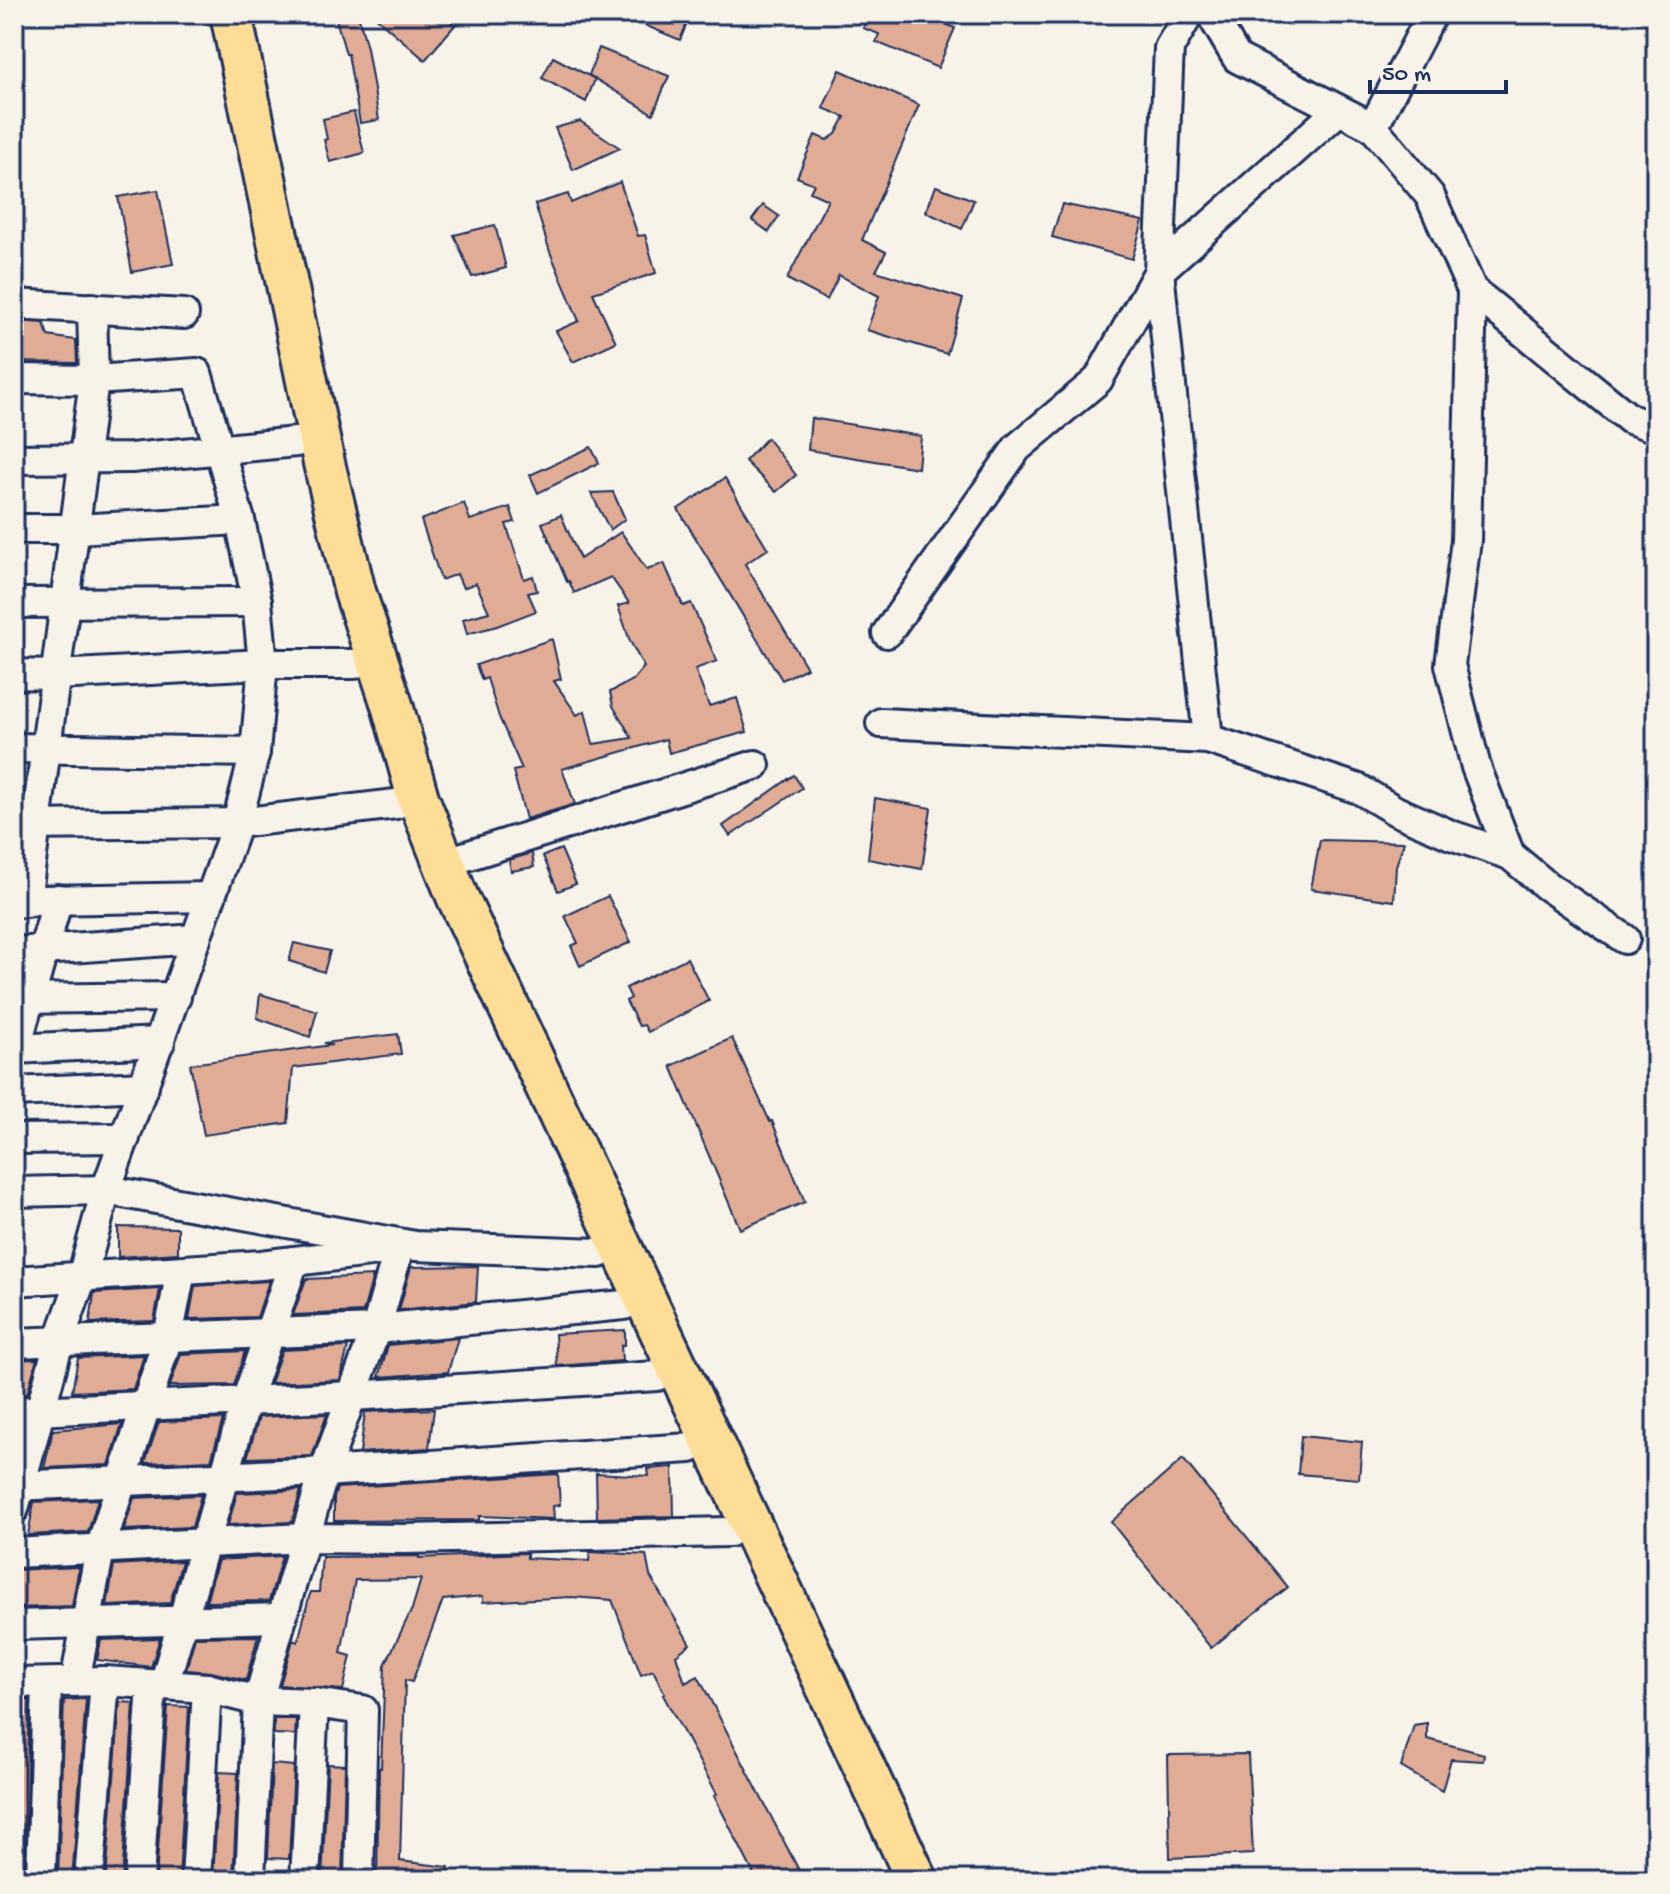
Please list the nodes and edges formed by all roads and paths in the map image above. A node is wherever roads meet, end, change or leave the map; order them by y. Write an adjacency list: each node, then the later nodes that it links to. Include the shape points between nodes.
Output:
1 (208, 14): 16 (highway)
2 (231, 14): 41 (highway, via 345,550 418,798)
3 (1189, 14): 8 (street, via 1169,48)
4 (1211, 14): 6 (street, via 1237,58)
5 (1432, 14): 7 (street)
6 (1339, 110): 7 (street); 8 (street)
7 (1373, 127): 9 (street, via 1430,196)
8 (1159, 271): 26 (street, via 1098,380 1017,448); 32 (street)
9 (1472, 290): 15 (street, via 1630,419); 40 (street, via 1466,540 1450,665 1476,767)
10 (14, 304): 11 (street)
11 (92, 308): 12 (street); 14 (street)
12 (184, 314)
13 (14, 379): 14 (street)
14 (94, 380): 17 (street, via 197,373); 19 (street)
15 (1656, 428)
16 (296, 442): 17 (street); 28 (highway)
17 (219, 451): 19 (street); 20 (street)
18 (14, 459): 19 (street)
19 (84, 459): 22 (street)
20 (240, 520): 22 (street); 23 (street)
21 (14, 529): 22 (street)
22 (75, 529): 25 (street)
23 (257, 602): 25 (street); 27 (street)
24 (14, 603): 25 (street)
25 (66, 603): 30 (street)
26 (887, 633)
27 (263, 664): 28 (street); 30 (street); 35 (street)
28 (354, 664): 37 (highway)
29 (14, 674): 30 (street)
30 (56, 675): 34 (street)
31 (881, 723): 32 (street)
32 (1208, 739): 40 (street, via 1359,789 1396,811)
33 (14, 748): 34 (street)
34 (45, 748): 35 (street); 39 (street)
35 (255, 752): 38 (street)
36 (755, 765): 41 (street)
37 (396, 804): 38 (street); 60 (highway, via 436,905)
38 (237, 823): 39 (street); 42 (street)
39 (25, 824): 44 (street)
40 (1510, 855): 46 (street)
41 (444, 863): 105 (highway)
42 (211, 897): 43 (street); 45 (street)
43 (58, 899): 44 (street); 47 (street)
44 (20, 902)
45 (196, 939): 47 (street); 49 (street)
46 (1625, 939)
47 (42, 950): 48 (street); 50 (street)
48 (14, 952)
49 (176, 997): 50 (street); 51 (street)
50 (22, 999): 52 (street)
51 (160, 1042): 52 (street); 53 (street)
52 (14, 1050)
53 (144, 1086): 54 (street); 55 (street)
54 (14, 1092)
55 (125, 1138): 56 (street); 57 (street)
56 (14, 1139)
57 (106, 1190): 58 (street); 59 (street); 63 (street)
58 (14, 1192)
59 (407, 1247): 60 (street); 61 (street); 66 (street)
60 (599, 1253): 65 (highway)
61 (294, 1261): 62 (street); 67 (street)
62 (181, 1271): 63 (street); 68 (street)
63 (82, 1277): 64 (street); 69 (street)
64 (14, 1281)
65 (624, 1305): 66 (street); 71 (highway)
66 (376, 1329): 67 (street); 72 (street)
67 (269, 1333): 68 (street); 73 (street)
68 (168, 1337): 69 (street); 74 (street)
69 (59, 1341): 70 (street); 75 (street)
70 (14, 1343)
71 (657, 1376): 72 (street); 76 (highway)
72 (353, 1396): 73 (street); 77 (street)
73 (246, 1401): 74 (street); 78 (street)
74 (145, 1406): 75 (street); 79 (street)
75 (27, 1411): 80 (street)
76 (690, 1448): 77 (street); 81 (highway)
77 (324, 1472): 78 (street); 82 (street)
78 (224, 1477): 79 (street); 83 (street)
79 (120, 1481): 80 (street); 84 (street)
80 (16, 1494)
81 (729, 1532): 82 (street); 104 (highway)
82 (305, 1538): 83 (street); 86 (street)
83 (204, 1543): 84 (street); 87 (street)
84 (100, 1549): 85 (street); 88 (street)
85 (14, 1553)
86 (282, 1618): 87 (street); 95 (street)
87 (183, 1621): 88 (street); 93 (street)
88 (87, 1623): 89 (street); 91 (street)
89 (14, 1625)
90 (105, 1681): 91 (street); 93 (street); 98 (street)
91 (61, 1682): 92 (street); 97 (street)
92 (14, 1683)
93 (158, 1685): 94 (street); 99 (street)
94 (207, 1688): 95 (street); 100 (street)
95 (258, 1701): 96 (street); 101 (street)
96 (314, 1703): 102 (street); 103 (street, via 363,1710)
97 (41, 1880)
98 (89, 1880)
99 (139, 1880)
100 (196, 1880)
101 (250, 1880)
102 (305, 1880)
103 (359, 1880)
104 (892, 1880)
105 (917, 1880)

